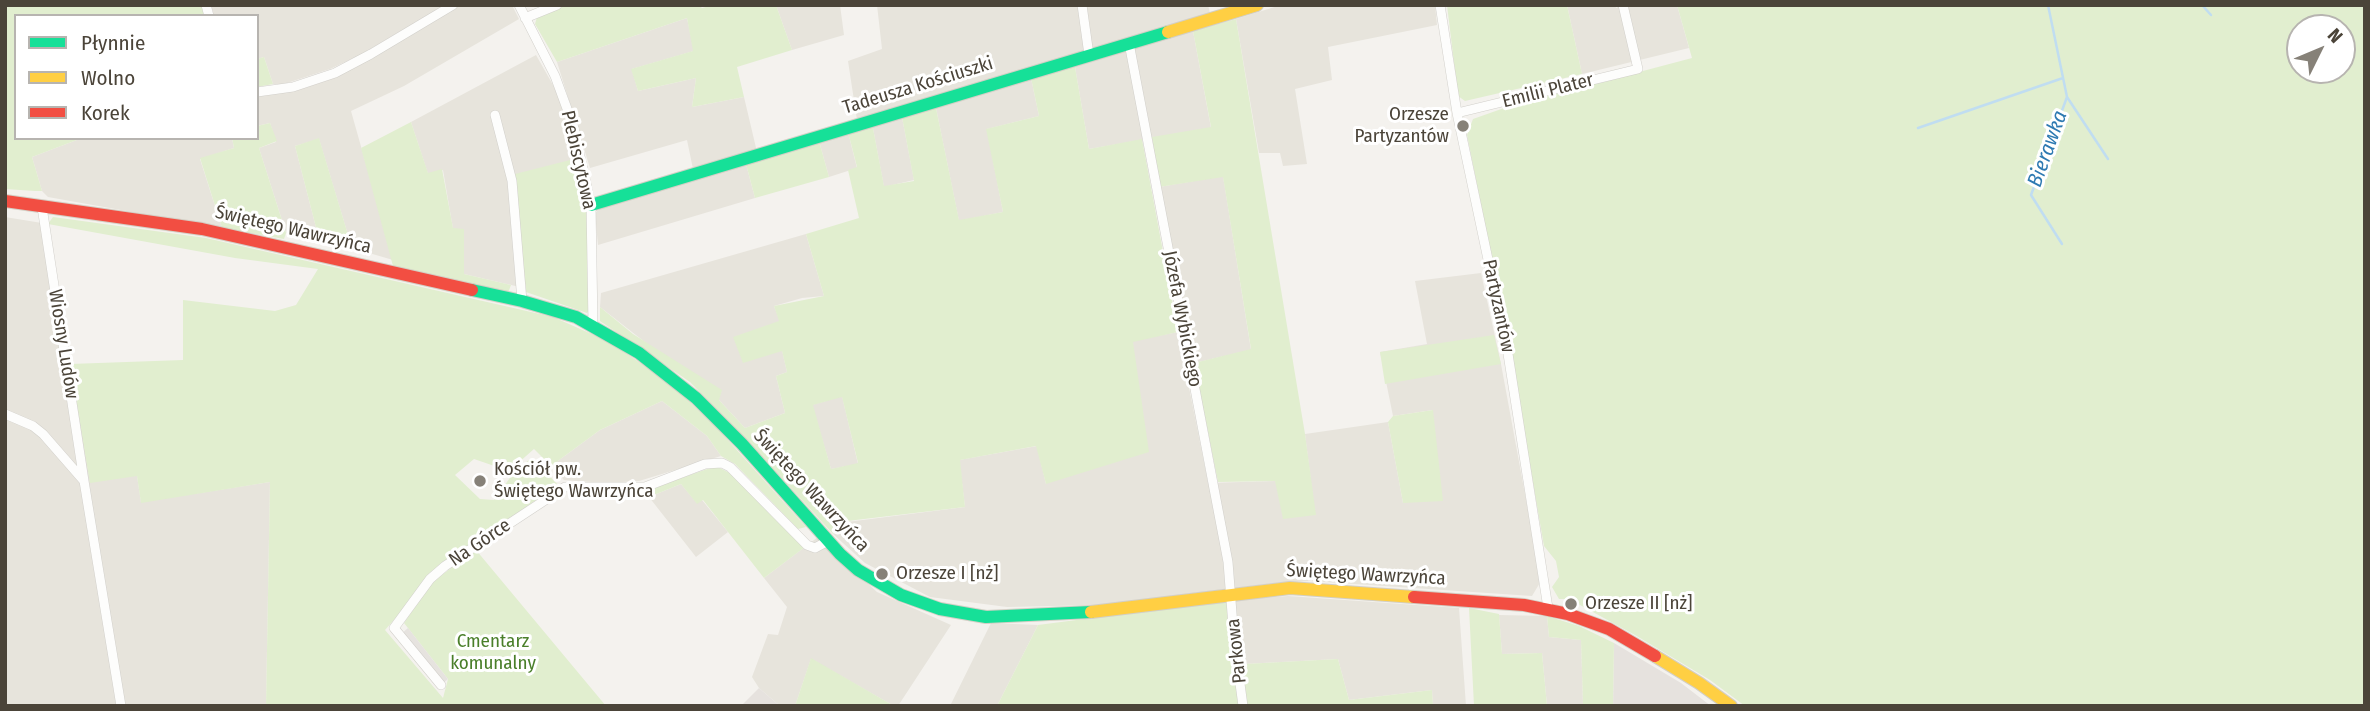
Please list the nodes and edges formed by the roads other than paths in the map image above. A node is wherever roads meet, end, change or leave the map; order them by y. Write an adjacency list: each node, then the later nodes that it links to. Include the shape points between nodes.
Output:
1 (453, 5): 11 (street, via 335,73 293,87)
2 (519, 5): 8 (street, Plebiscytowa)
3 (557, 5): 8 (street)
4 (1082, 5): 10 (street)
5 (1257, 5): 9 (street, Tadeusza Kościuszki)
6 (1440, 5): 12 (street, Partyzantów)
7 (1623, 5): 12 (street, Emilii Plater, via 1638,69)
8 (525, 18): 15 (street, Plebiscytowa, via 555,76 573,125)
9 (1129, 43): 10 (street, Tadeusza Kościuszki); 22 (street, Józefa Wybickiego)
10 (1089, 54): 15 (street, Tadeusza Kościuszki)
11 (259, 92)
12 (1457, 113): 23 (street, Partyzantów, via 1508,354)
13 (495, 115): 17 (street, via 512,181)
14 (5, 201): 16 (street, Świętego Wawrzyńca)
15 (591, 205): 18 (street, Plebiscytowa)
16 (43, 207): 17 (street, Świętego Wawrzyńca, via 202,229); 20 (street, Wiosny Ludów)
17 (522, 301): 18 (street, Świętego Wawrzyńca)
18 (593, 326): 21 (street, Świętego Wawrzyńca, via 639,353 696,398)
19 (5, 414): 20 (street, via 43,434)
20 (84, 481): 25 (street, Wiosny Ludów)
21 (828, 541): 22 (street, Świętego Wawrzyńca, via 879,584 960,615 1079,614); 24 (street, Na Górce, via 815,548 807,545 722,463 705,464 645,487 565,486 445,566 394,628)
22 (1231, 596): 23 (street, Świętego Wawrzyńca, via 1322,589); 26 (street, Parkowa)
23 (1548, 608): 27 (street, Świętego Wawrzyńca, via 1609,629)
24 (441, 685)
25 (121, 706)
26 (1243, 706)
27 (1731, 706)

